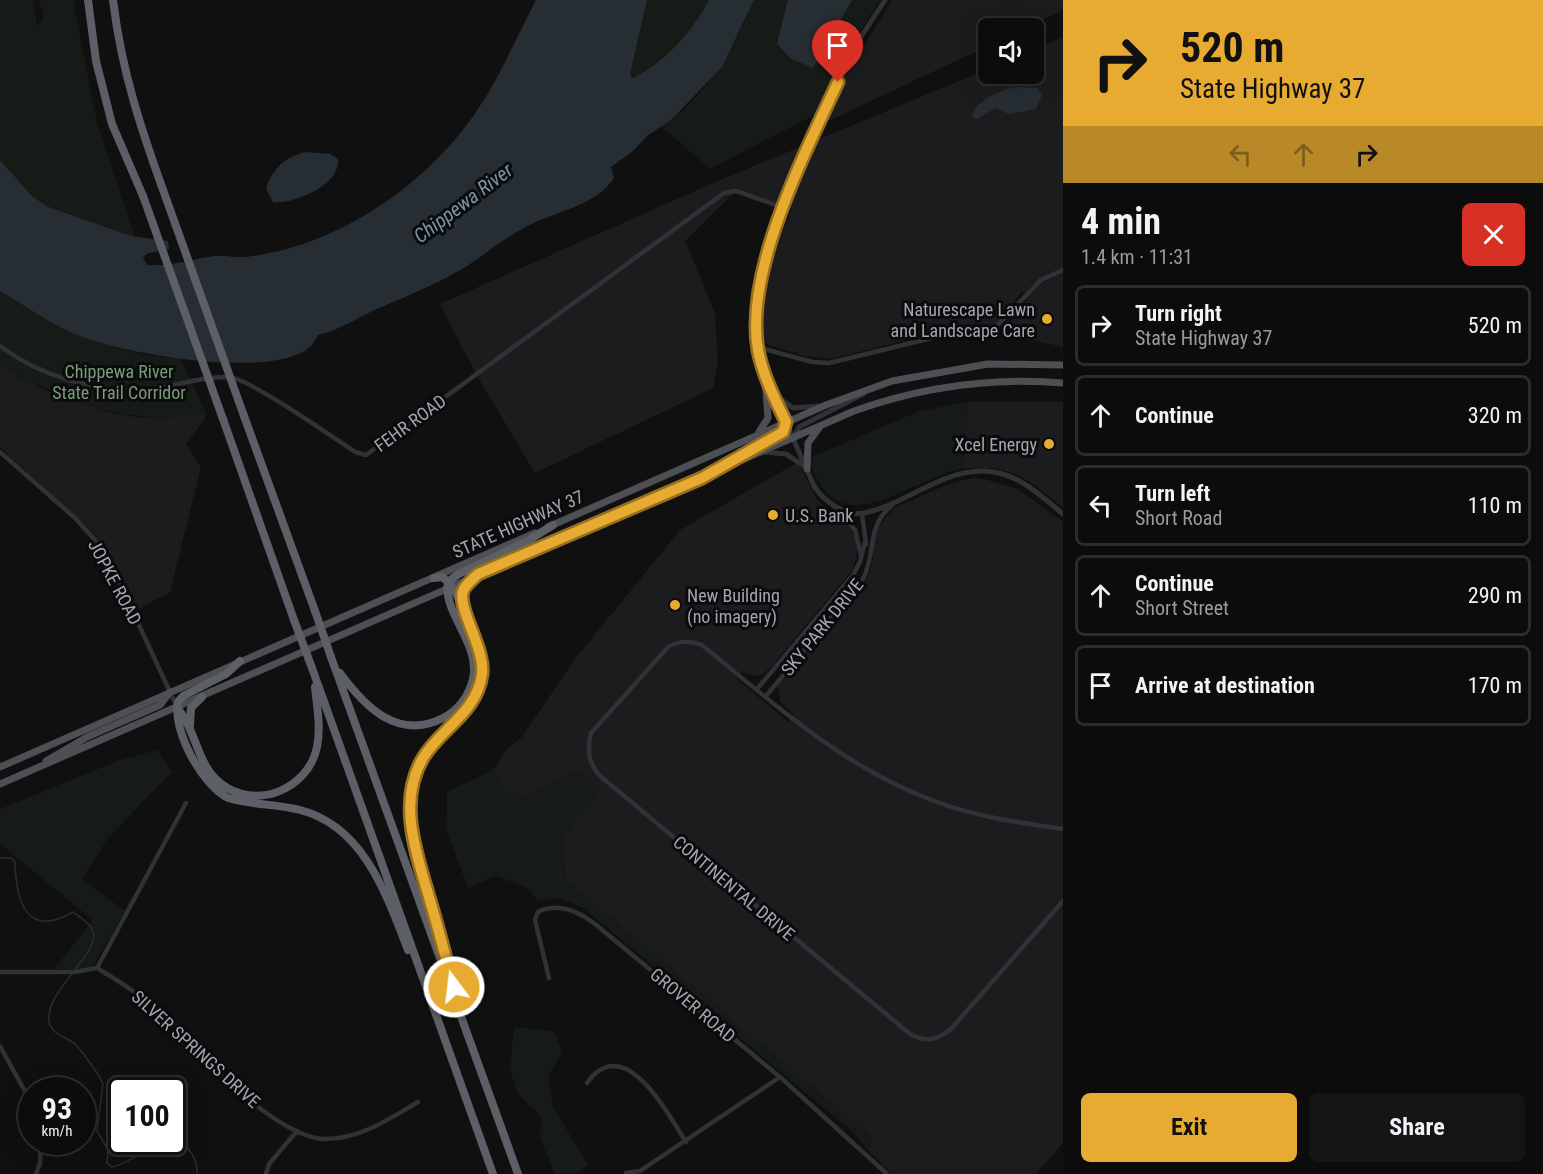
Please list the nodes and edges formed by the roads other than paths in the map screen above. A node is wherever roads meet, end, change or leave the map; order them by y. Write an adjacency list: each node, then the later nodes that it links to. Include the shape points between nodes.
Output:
1 (88, 0): 36 (highway, bridge, via 96,61 112,124 143,196)
2 (113, 0): 35 (highway, bridge, via 119,50 134,109)
3 (885, 0): 4 (street, via 838,82)
4 (784, 207): 6 (street, FEHR ROAD, via 736,191 724,193 366,455 230,377 143,390 102,387 54,375); 7 (street, via 758,290)
5 (1063, 270): 7 (street, via 1041,280 992,331 932,338 829,363)
6 (0, 346)
7 (757, 347): 9 (street)
8 (1063, 365): 11 (main road, STATE HIGHWAY 37, via 963,367)
9 (765, 378): 12 (street); 16 (main road, via 768,418)
10 (1063, 383): 15 (main road, STATE HIGHWAY 37, via 982,382 928,390 879,402)
11 (869, 389): 13 (main road, STATE HIGHWAY 37); 17 (street, via 798,427)
12 (772, 391): 13 (street, via 793,408); 14 (street)
13 (823, 406): 14 (main road, STATE HIGHWAY 37)
14 (786, 422): 16 (main road, STATE HIGHWAY 37); 17 (street); 21 (street, via 780,435)
15 (821, 425): 17 (main road, STATE HIGHWAY 37); 20 (main road, via 808,443)
16 (756, 435): 26 (main road, STATE HIGHWAY 37)
17 (794, 437): 18 (main road, STATE HIGHWAY 37); 20 (street)
18 (762, 451): 20 (street, via 786,454); 21 (main road, STATE HIGHWAY 37)
19 (0, 452): 38 (street, JOPKE ROAD, via 95,540 114,571)
20 (807, 469): 23 (street, via 818,492)
21 (702, 478): 30 (main road, STATE HIGHWAY 37)
22 (900, 499): 24 (street); 25 (street, via 943,479 984,471 1006,474 1029,486); 28 (street, SKY PARK DRIVE, via 879,519)
23 (834, 506): 24 (street); 29 (street, SKY PARK DRIVE, via 855,530)
24 (862, 514): 27 (street, SKY PARK DRIVE)
25 (1063, 514)
26 (553, 525): 31 (main road, STATE HIGHWAY 37); 32 (highway)
27 (865, 542): 28 (street, SKY PARK DRIVE); 29 (street, SKY PARK DRIVE)
28 (870, 555): 39 (street, SKY PARK DRIVE, via 859,584)
29 (861, 557): 37 (street, SKY PARK DRIVE, via 853,575)
30 (478, 574): 32 (main road, STATE HIGHWAY 37); 33 (highway, via 462,596)
31 (434, 578): 32 (highway, via 442,577); 34 (main road, STATE HIGHWAY 37)
32 (449, 585): 33 (highway); 35 (highway, via 474,661 467,696 451,714 424,726 395,723 365,704); 40 (main road, STATE HIGHWAY 37)
33 (471, 626): 52 (highway, via 482,658 479,688 468,709 424,757 410,801 415,844)
34 (240, 661): 38 (main road, STATE HIGHWAY 37); 41 (highway, via 226,674 181,696)
35 (332, 661): 52 (highway)
36 (312, 670): 42 (highway, via 319,723 317,748 307,770 291,786 264,795 226,787 213,776); 53 (highway)
37 (757, 689): 39 (street); 48 (street, CONTINENTAL DRIVE, via 702,645 677,642 668,647 591,733 588,756 592,766 910,1034 930,1040 951,1029)
38 (170, 692): 41 (street, JOPKE ROAD); 43 (main road, STATE HIGHWAY 37); 44 (main road, via 160,705 84,739)
39 (766, 696): 47 (street, via 817,739 924,797 977,813)
40 (202, 697): 41 (main road, STATE HIGHWAY 37); 42 (highway, via 193,705 189,717)
41 (177, 708): 42 (highway); 44 (main road, STATE HIGHWAY 37); 53 (highway, via 179,726 195,761 216,791 233,800 308,812 324,819 351,841 381,883 429,1005)
42 (197, 746)
43 (0, 767)
44 (32, 771): 45 (main road, STATE HIGHWAY 37)
45 (0, 784)
46 (186, 803): 49 (street)
47 (1063, 829)
48 (1063, 901)
49 (97, 968): 50 (street); 59 (street, SILVER SPRINGS DRIVE, via 161,1013 220,1074)
50 (0, 972)
51 (549, 978): 55 (street, GROVER ROAD, via 535,920 538,912 555,906 595,924)
52 (453, 993): 67 (highway)
53 (436, 1013): 66 (highway)
54 (0, 1046): 56 (street)
55 (780, 1077): 60 (street); 63 (street, GROVER ROAD)
56 (18, 1079)
57 (587, 1083): 60 (street, via 608,1067 631,1070 647,1083)
58 (418, 1102): 59 (street, SILVER SPRINGS DRIVE, via 370,1130 339,1138 323,1139)
59 (297, 1131): 65 (street, via 269,1164)
60 (686, 1142): 62 (street, via 640,1171)
61 (40, 1155): 64 (street)
62 (626, 1173)
63 (885, 1173)
64 (36, 1174)
65 (266, 1174)
66 (493, 1174)
67 (518, 1174)

